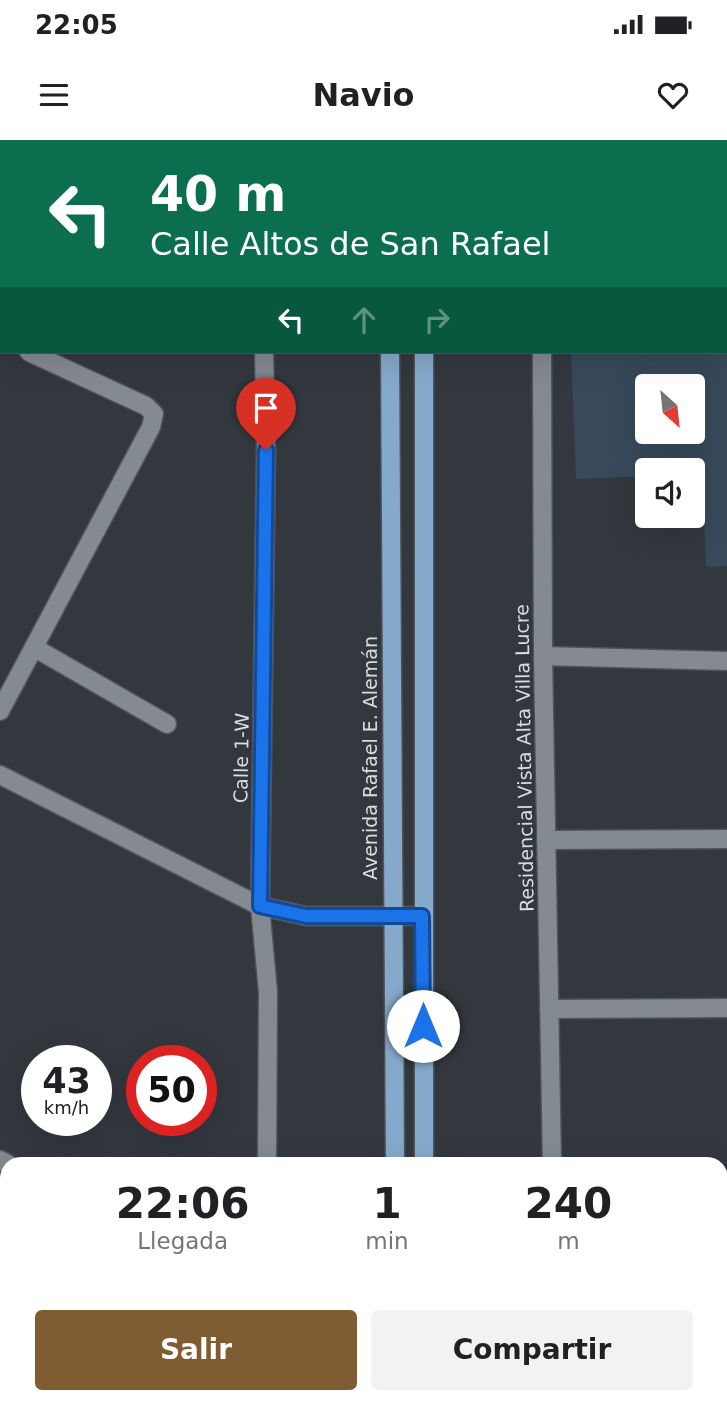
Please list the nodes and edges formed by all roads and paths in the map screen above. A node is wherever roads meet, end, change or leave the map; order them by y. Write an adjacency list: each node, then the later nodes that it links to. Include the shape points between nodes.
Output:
1 (33, 354): 6 (street, via 146,406 154,414)
2 (264, 354): 14 (street, Calle 1-W)
3 (390, 354): 15 (main road, Avenida Rafael E. Alemán)
4 (424, 354): 16 (main road)
5 (542, 354): 7 (street, Residencial Vista Alta Villa Lucre)
6 (35, 648): 9 (street); 10 (street)
7 (543, 656): 8 (street); 13 (street, Residencial Vista Alta Villa Lucre)
8 (727, 661)
9 (0, 711)
10 (167, 724)
11 (0, 775): 14 (street)
12 (727, 839): 13 (street)
13 (546, 840): 18 (street, Residencial Vista Alta Villa Lucre)
14 (260, 906): 15 (street, via 306,916); 19 (street, Calle 1-W, via 268,992)
15 (392, 915): 16 (street); 20 (main road, Avenida Rafael E. Alemán)
16 (422, 916): 21 (main road)
17 (727, 1008): 18 (street)
18 (549, 1009): 22 (street, Residencial Vista Alta Villa Lucre)
19 (267, 1157)
20 (395, 1157)
21 (424, 1157)
22 (552, 1157)

